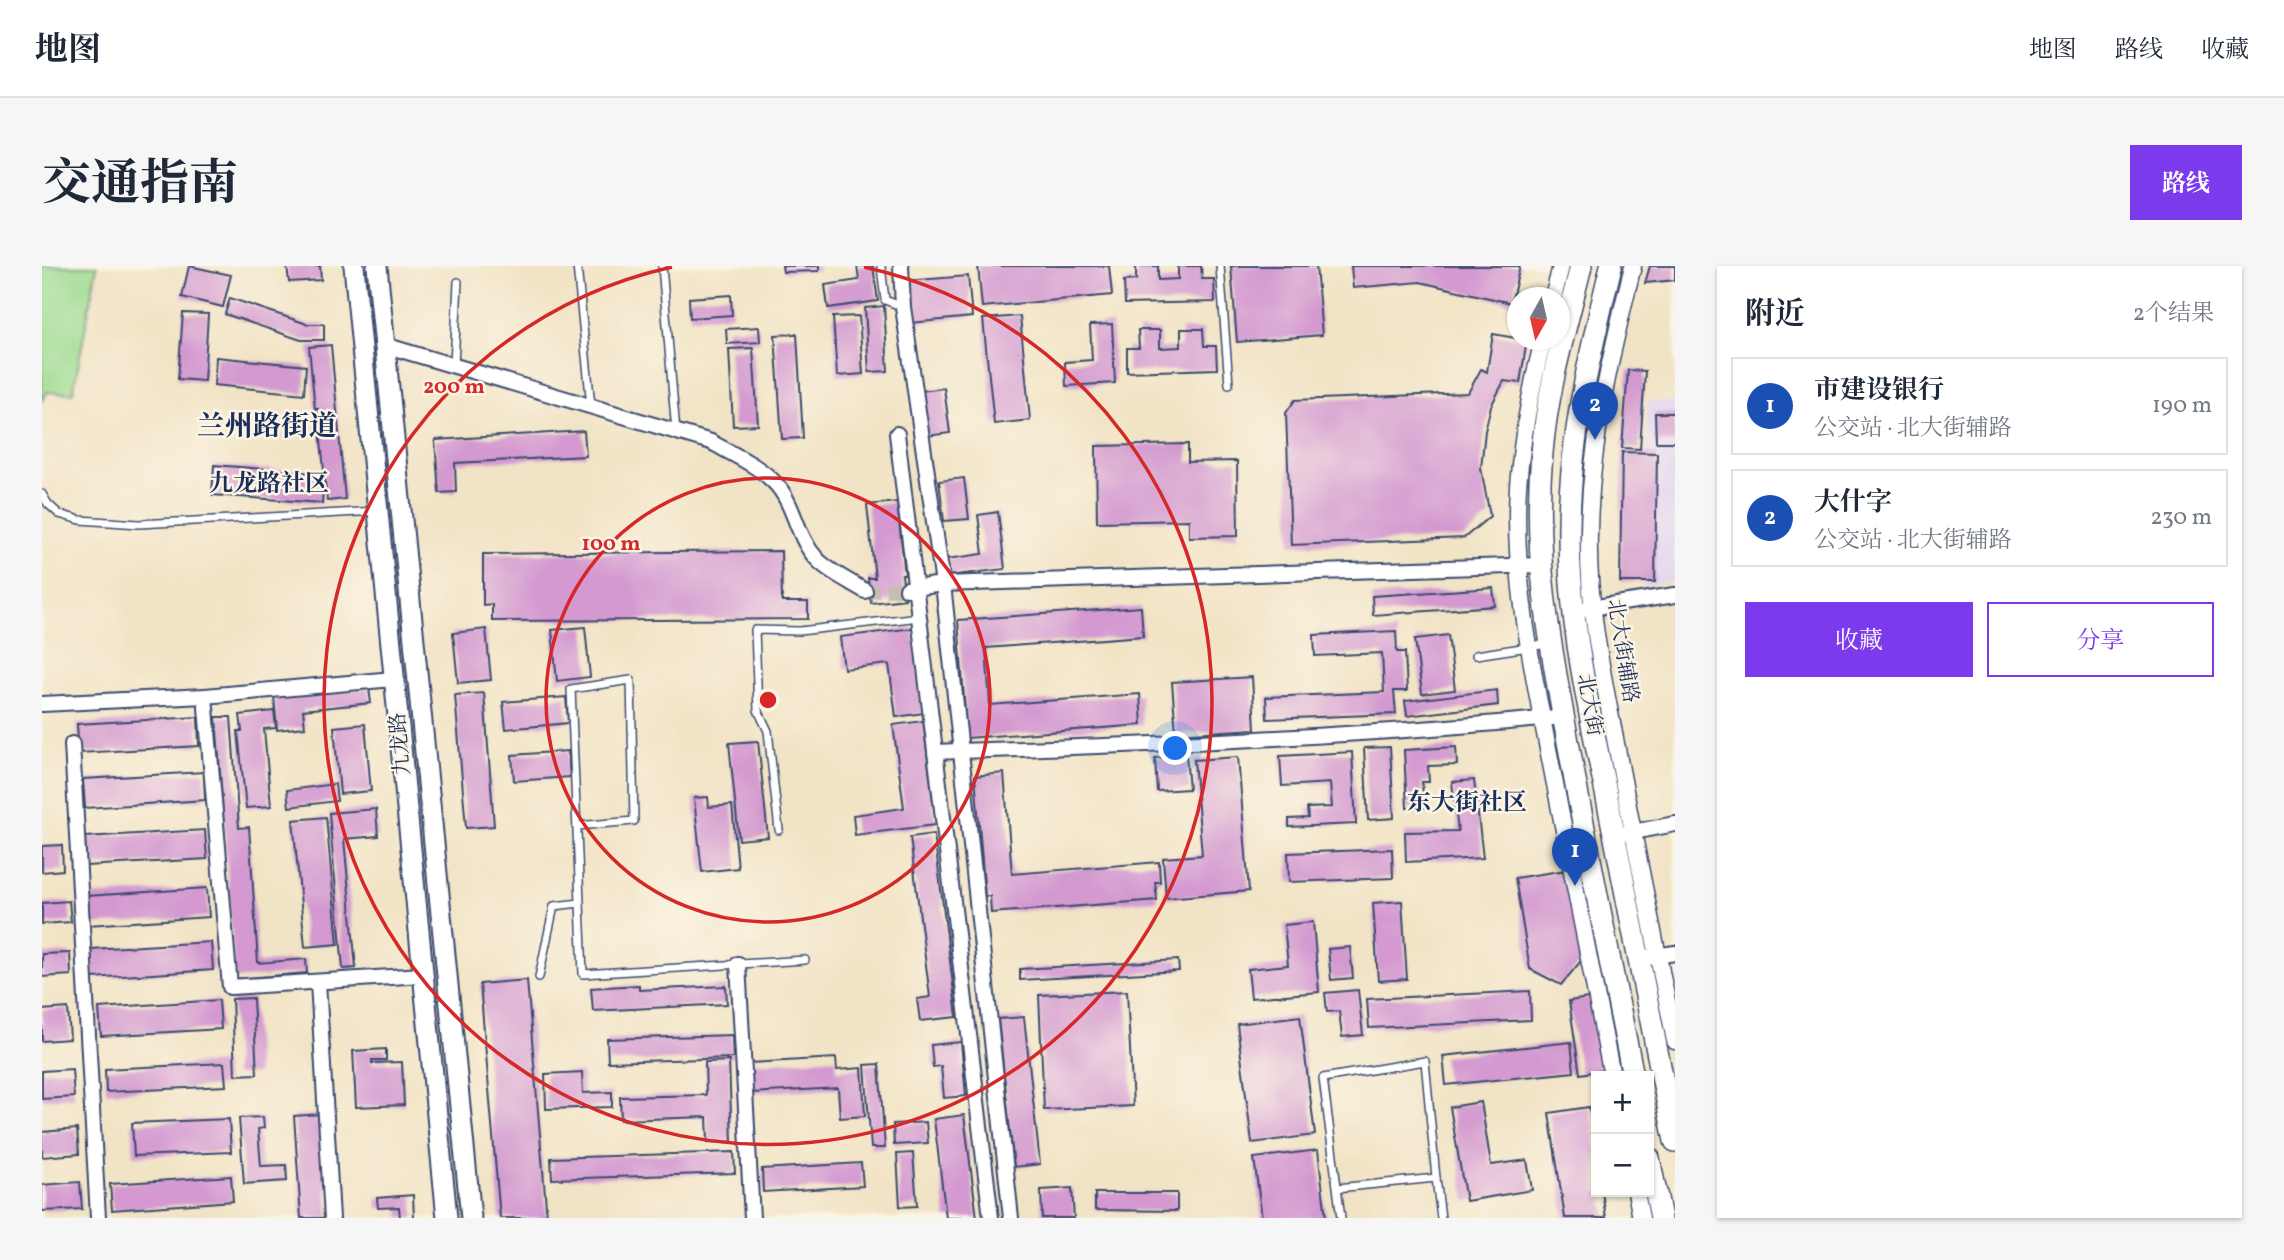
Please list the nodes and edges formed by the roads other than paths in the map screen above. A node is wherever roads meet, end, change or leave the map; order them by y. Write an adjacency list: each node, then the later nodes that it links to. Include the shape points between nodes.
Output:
1 (354, 266): 23 (main road, 九龙路)
2 (377, 266): 15 (main road, 九龙路)
3 (577, 266): 19 (lane)
4 (662, 266): 20 (lane)
5 (881, 266): 14 (lane, via 885,300)
6 (901, 266): 14 (street)
7 (1220, 266): 18 (lane)
8 (1560, 266): 13 (street)
9 (1581, 266): 24 (main road, 北大街, via 1553,383)
10 (1612, 266): 29 (main road, 北大街, via 1575,443 1569,528)
11 (1633, 266): 29 (street, 北大街辅路, via 1592,466)
12 (458, 282): 17 (lane)
13 (1555, 287)
14 (903, 307): 25 (street)
15 (384, 345): 17 (street); 63 (main road, 九龙路)
16 (1541, 350): 24 (street, via 1526,417 1518,486)
17 (454, 365): 19 (street)
18 (1229, 384)
19 (591, 406): 20 (street)
20 (676, 432): 27 (street, via 711,442 774,481 789,501 796,525 816,559)
21 (897, 434): 26 (street)
22 (42, 494): 23 (lane, via 59,514 139,524)
23 (380, 511): 33 (main road, 九龙路)
24 (1530, 566): 25 (street); 31 (main road, 北大街)
25 (943, 583): 26 (street); 38 (street)
26 (911, 589): 30 (street)
27 (865, 591)
28 (1675, 594): 29 (street)
29 (1583, 609): 43 (main road, 北大街)
30 (919, 617): 39 (street); 42 (lane, via 800,631 755,630 758,710 768,730)
31 (1539, 645): 32 (lane); 36 (main road, 北大街)
32 (1476, 654)
33 (393, 679): 34 (street); 49 (main road, 九龙路)
34 (205, 695): 35 (street); 51 (street, via 230,987)
35 (42, 704)
36 (1553, 718): 38 (street, via 1154,745); 53 (street); 54 (main road, 北大街)
37 (72, 744): 60 (street)
38 (961, 751): 39 (street); 66 (street)
39 (935, 752): 65 (street)
40 (1675, 824): 43 (street)
41 (577, 826): 41 (lane, via 571,689 631,680 634,821); 44 (lane)
42 (779, 830)
43 (1623, 833): 46 (main road, 北大街)
44 (580, 903): 48 (lane, via 583,974); 50 (lane, via 554,906)
45 (1675, 953): 46 (street)
46 (1648, 958): 52 (street); 55 (main road, 北大街)
47 (805, 960): 48 (lane)
48 (738, 964): 64 (street)
49 (423, 975): 51 (street); 62 (main road, 九龙路)
50 (539, 977)
51 (318, 982): 61 (street)
52 (1675, 1041)
53 (1611, 1071)
54 (1632, 1071)
55 (1675, 1141)
56 (1436, 1178): 58 (lane); 58 (lane, via 1425,1061 1323,1078); 68 (lane)
57 (1654, 1183): 70 (main road)
58 (1337, 1188): 67 (lane)
59 (1637, 1197): 69 (street)
60 (98, 1218)
61 (332, 1218)
62 (447, 1218)
63 (471, 1218)
64 (752, 1218)
65 (991, 1218)
66 (1011, 1218)
67 (1341, 1218)
68 (1441, 1218)
69 (1641, 1218)
70 (1661, 1218)

